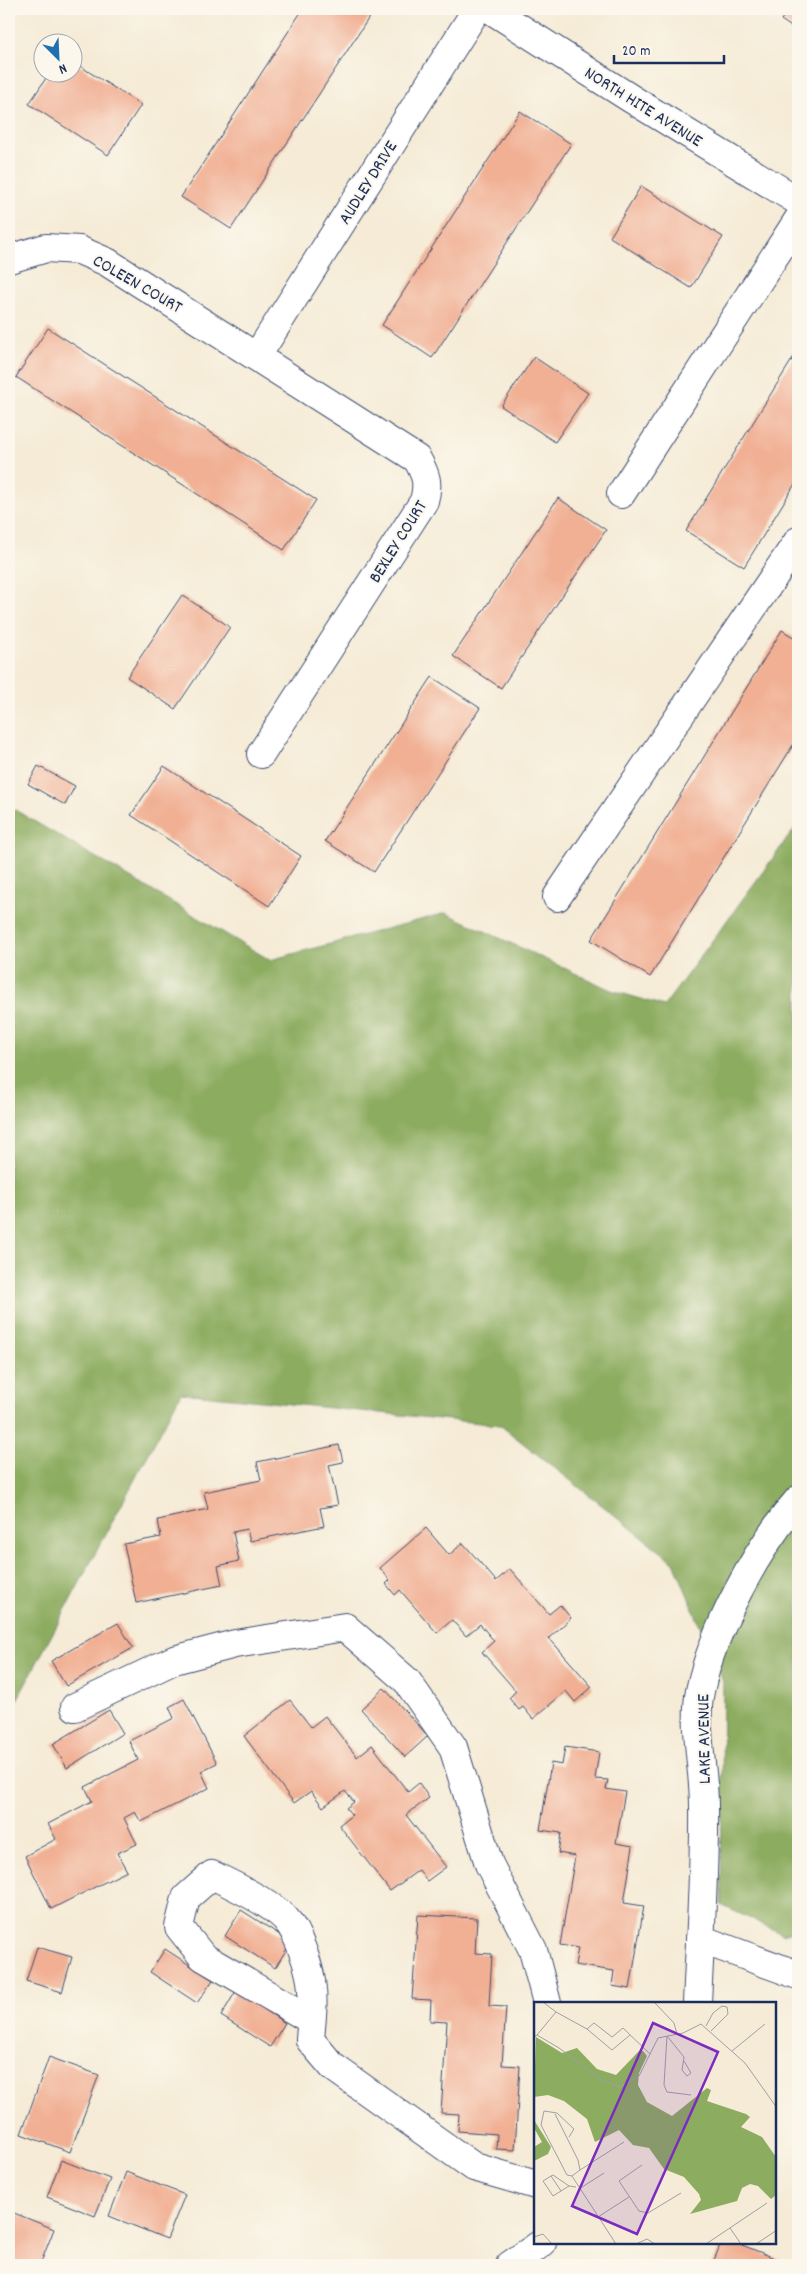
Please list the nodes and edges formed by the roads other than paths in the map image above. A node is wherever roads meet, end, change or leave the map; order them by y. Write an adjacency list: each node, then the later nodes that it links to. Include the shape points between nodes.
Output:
1 (477, 9): 6 (street, AUDLEY DRIVE)
2 (490, 9): 3 (street, NORTH HITE AVENUE)
3 (798, 201)
4 (798, 220): 7 (street)
5 (9, 259): 6 (street, COLEEN COURT, via 46,248 79,250 106,262)
6 (257, 356): 9 (street, BEXLEY COURT, via 417,459 426,475 428,487 424,501)
7 (621, 494)
8 (798, 540): 10 (street)
9 (261, 754)
10 (557, 897)
11 (798, 1500): 13 (street, LAKE AVENUE, via 749,1572 710,1656 700,1694 704,1805)
12 (76, 1708): 15 (street, via 174,1660 235,1644 345,1627 407,1681 453,1747 489,1864 533,1950)
13 (700, 1939): 14 (street); 16 (street, LAKE AVENUE)
14 (798, 1975)
15 (547, 2002)
16 (697, 2002)
17 (311, 2020): 17 (street, via 312,1989 301,1945 285,1919 234,1885 212,1875 186,1898 179,1927 203,1957); 18 (street, via 310,2040 333,2067 474,2167)
18 (534, 2184)
19 (541, 2244): 20 (street)
20 (510, 2265)

